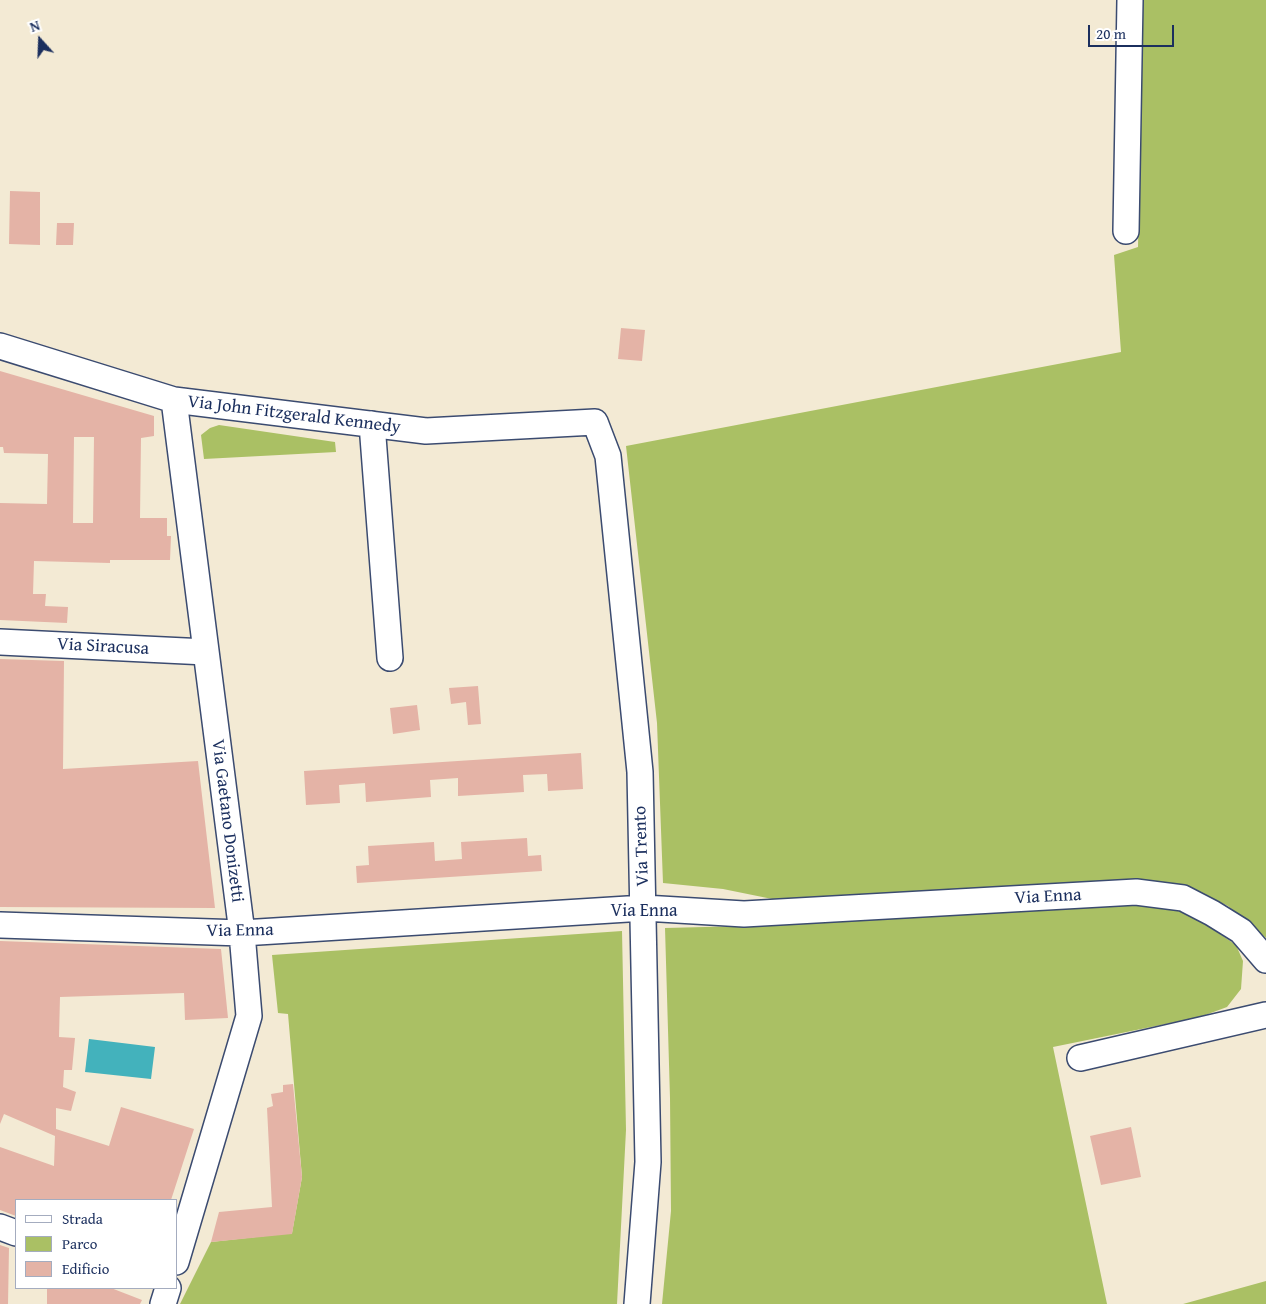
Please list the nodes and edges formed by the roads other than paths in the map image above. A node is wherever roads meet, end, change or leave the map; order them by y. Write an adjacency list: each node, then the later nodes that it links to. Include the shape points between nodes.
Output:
1 (1130, 0): 2 (street)
2 (1126, 231)
3 (0, 346): 4 (street, Via John Fitzgerald Kennedy)
4 (174, 400): 6 (street, Via John Fitzgerald Kennedy); 8 (street, Via Gaetano Donizetti)
5 (595, 422): 6 (street, Via John Fitzgerald Kennedy, via 426,431); 10 (street, Via Trento, via 608,456 628,646 640,772)
6 (372, 424): 9 (street)
7 (0, 642): 8 (street, Via Siracusa)
8 (206, 652): 12 (street, Via Gaetano Donizetti)
9 (390, 658)
10 (644, 908): 12 (street, Via Enna); 13 (street, Via Enna, via 744,914 1136,892 1183,898 1212,913 1241,931); 19 (street, Via Trento, via 648,1162)
11 (0, 925): 12 (street, Via Enna)
12 (242, 933): 18 (street, Via Gaetano Donizetti, via 249,1016)
13 (1266, 960)
14 (1266, 1016): 15 (street)
15 (1080, 1058)
16 (0, 1227): 17 (street)
17 (15, 1234)
18 (178, 1255)
19 (637, 1304)

